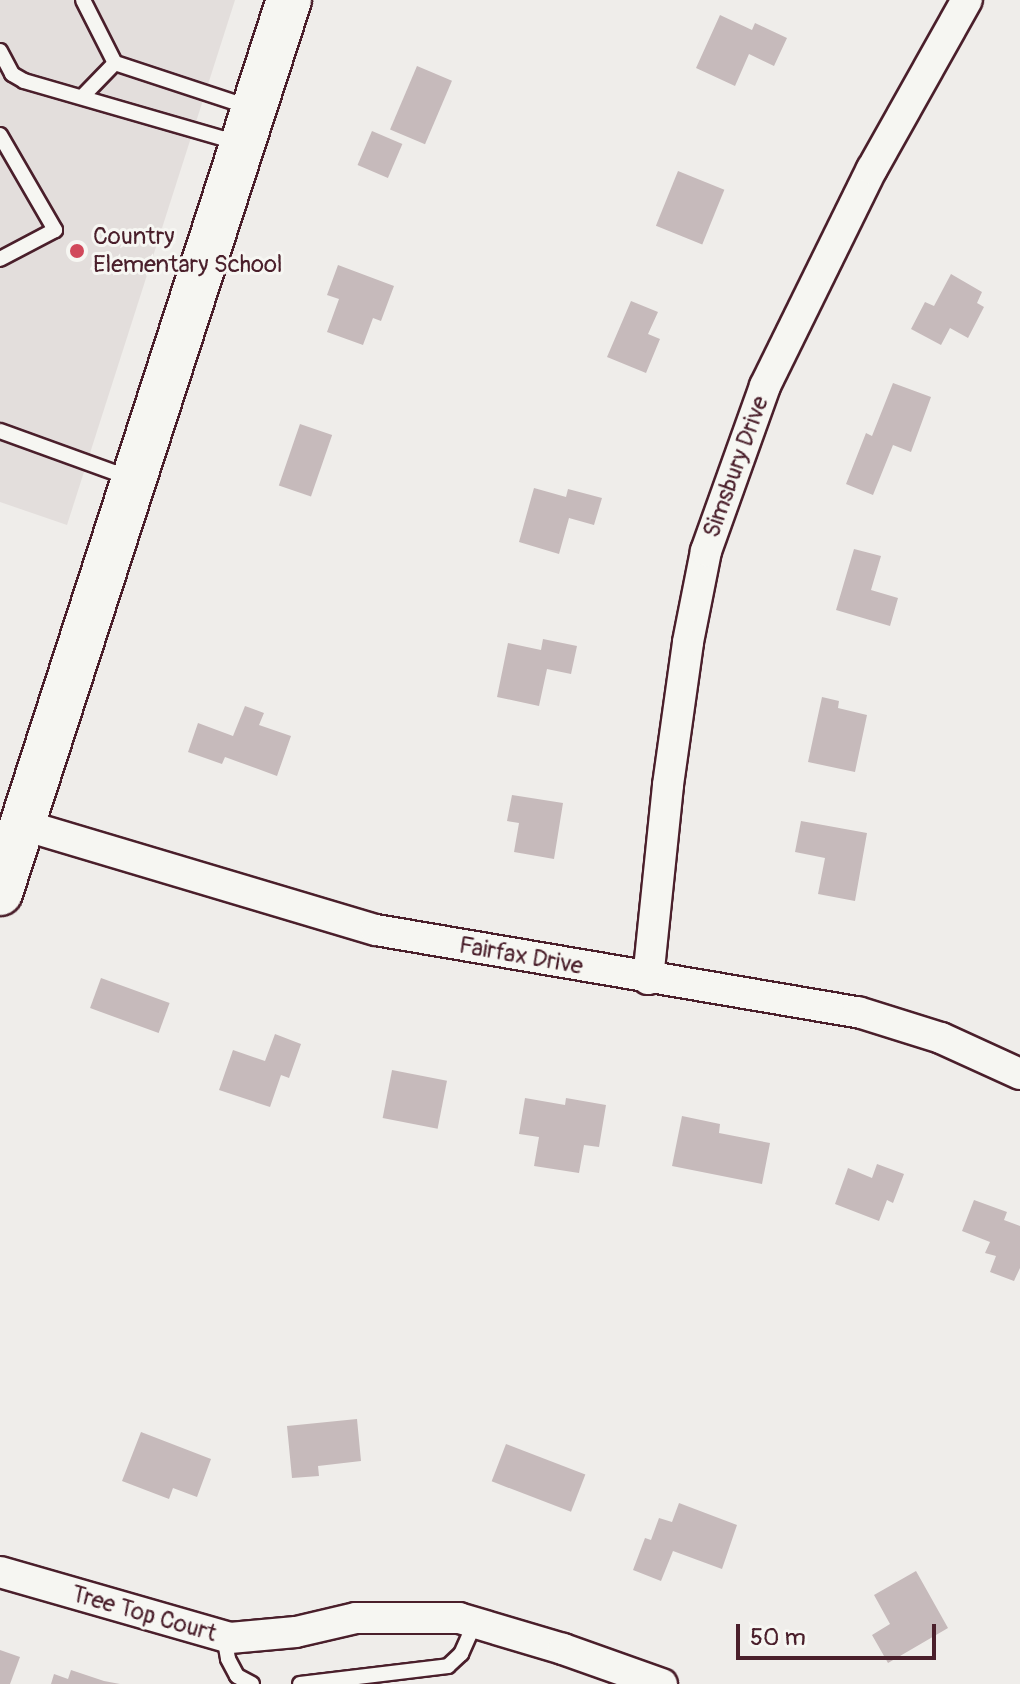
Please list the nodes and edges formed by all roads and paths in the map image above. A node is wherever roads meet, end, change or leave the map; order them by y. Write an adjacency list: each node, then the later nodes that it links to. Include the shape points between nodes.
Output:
1 (83, 0): 5 (lane)
2 (289, 0): 7 (main road)
3 (967, 0): 14 (street, Simsbury Drive, via 872,169 765,386 706,551 668,785)
4 (0, 51): 6 (lane, via 12,74)
5 (115, 63): 6 (lane); 7 (lane)
6 (82, 97): 7 (lane)
7 (248, 126): 11 (main road)
8 (0, 135): 9 (lane, via 55,230)
9 (0, 259)
10 (0, 431): 11 (lane)
11 (134, 480): 12 (main road)
12 (23, 825): 13 (main road); 14 (street, Fairfax Drive, via 376,930)
13 (0, 893)
14 (648, 979): 15 (street, Fairfax Drive, via 858,1012 941,1038)
15 (1020, 1074)
16 (0, 1572): 18 (street, Tree Top Court)
17 (475, 1622): 18 (street, Tree Top Court, via 356,1618 258,1638); 20 (lane, via 461,1654 448,1666); 21 (street, Tree Top Court)
18 (224, 1636): 19 (lane, via 237,1676)
19 (252, 1684)
20 (300, 1684)
21 (662, 1684)

